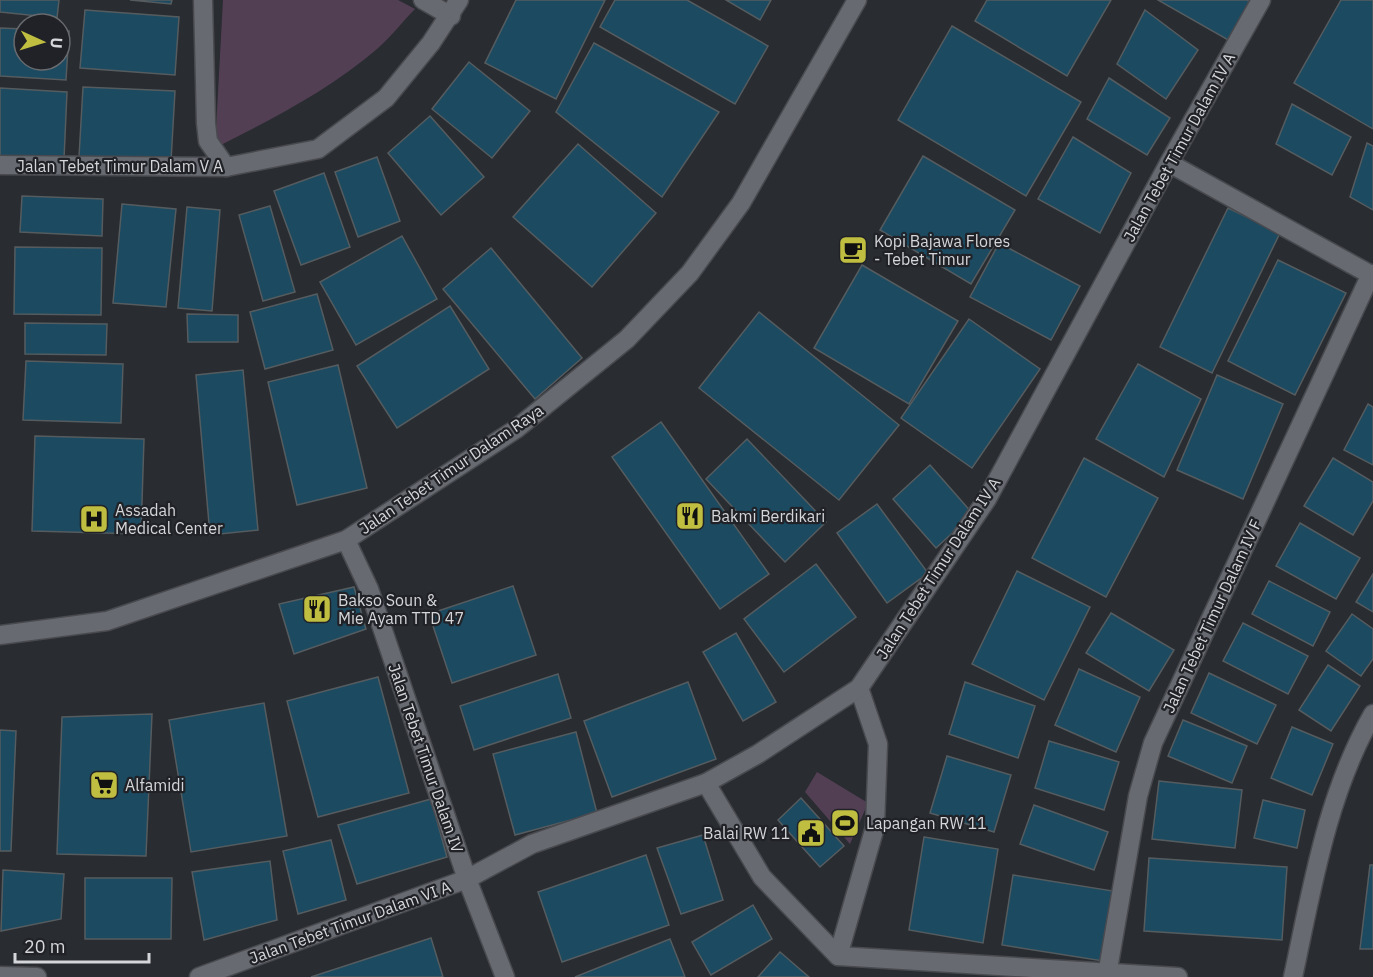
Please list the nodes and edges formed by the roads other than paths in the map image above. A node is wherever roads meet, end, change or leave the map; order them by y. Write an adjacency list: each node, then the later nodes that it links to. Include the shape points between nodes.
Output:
1 (203, 0): 8 (street, via 208,141)
2 (423, 0): 5 (street)
3 (856, 0): 10 (street, Jalan Tebet Timur Dalam Raya, via 741,203 690,273 627,339 516,429)
4 (1261, 0): 6 (street, Jalan Tebet Timur Dalam IV A)
5 (455, 8): 8 (street, Jalan Tebet Timur Dalam V A, via 386,98 318,149)
6 (1169, 164): 9 (street); 12 (street, Jalan Tebet Timur Dalam IV A, via 987,499)
7 (0, 165): 8 (street, Jalan Tebet Timur Dalam V A)
8 (226, 167)
9 (1372, 275): 17 (street, Jalan Tebet Timur Dalam IV F, via 1153,743 1138,796)
10 (346, 540): 11 (street, Jalan Tebet Timur Dalam Raya, via 107,621); 15 (street, Jalan Tebet Timur Dalam IV, via 369,589)
11 (0, 635)
12 (859, 688): 14 (street, Jalan Tebet Timur Dalam IV A); 16 (street, via 878,744 876,827)
13 (1373, 714): 23 (street, via 1359,739 1324,830)
14 (706, 783): 15 (street, Jalan Tebet Timur Dalam IV A, via 531,844); 16 (street, via 762,876)
15 (467, 879): 20 (street, Jalan Tebet Timur Dalam VI A); 21 (street, Jalan Tebet Timur Dalam IV)
16 (838, 956): 17 (street)
17 (1107, 975): 22 (street)
18 (0, 976): 19 (street)
19 (37, 977)
20 (199, 977)
21 (506, 977)
22 (1178, 977)
23 (1293, 977)

